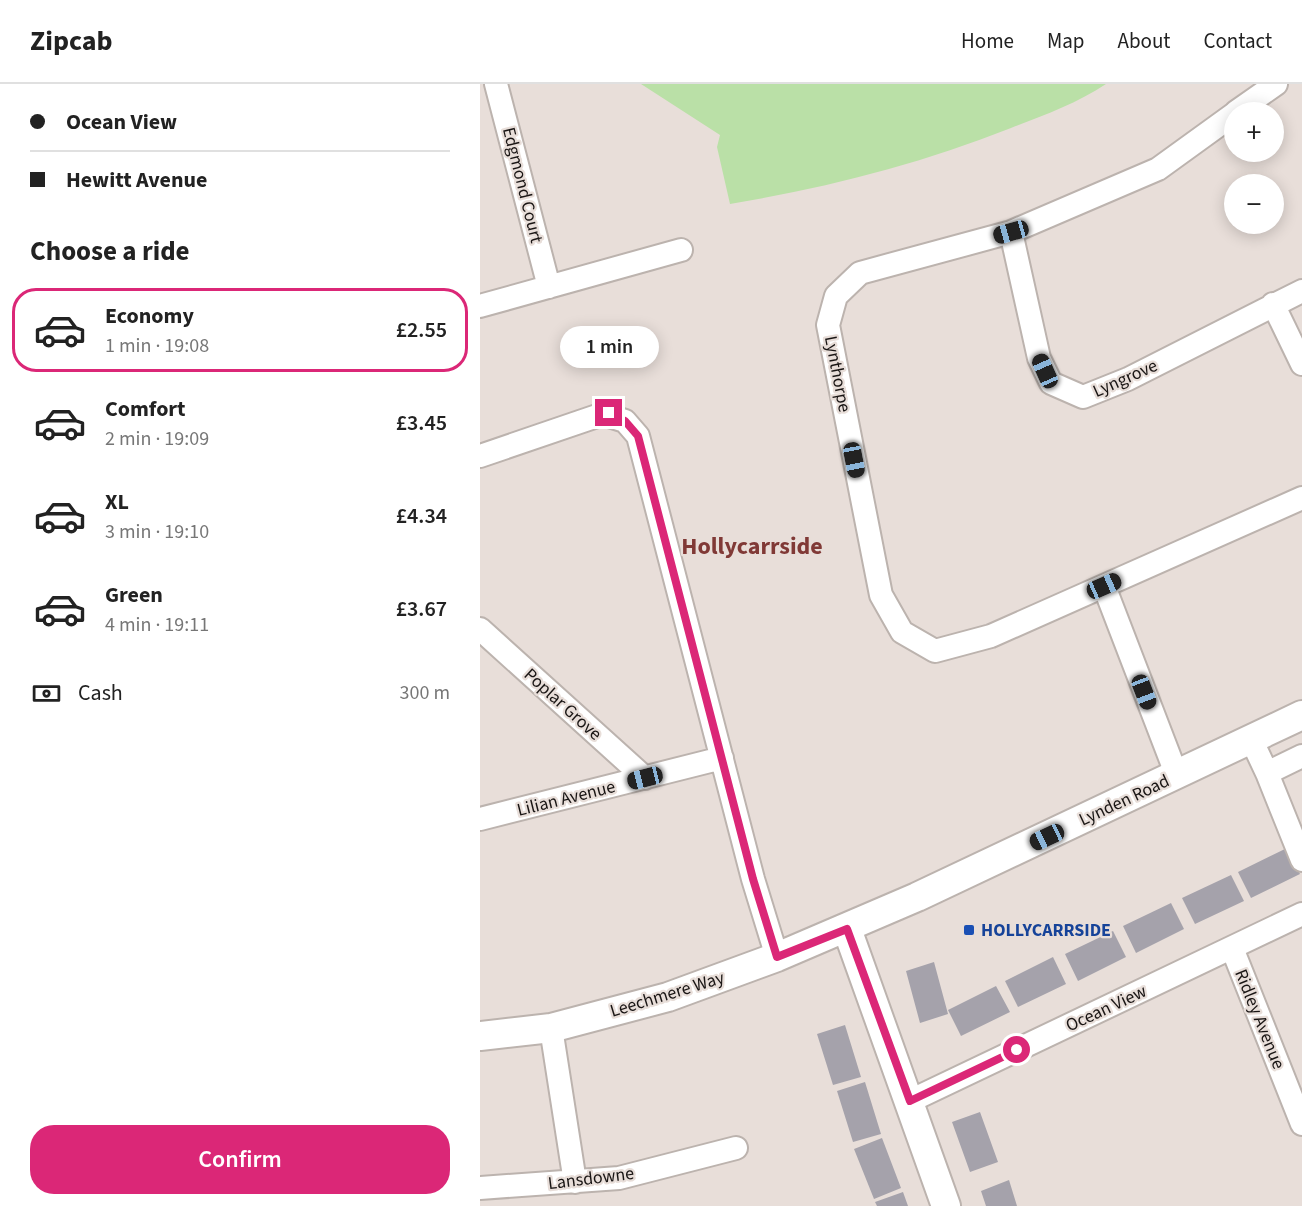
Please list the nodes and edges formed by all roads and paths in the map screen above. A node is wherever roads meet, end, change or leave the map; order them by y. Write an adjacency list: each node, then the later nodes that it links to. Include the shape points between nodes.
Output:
1 (496, 84): 7 (street, Edgmond Court)
2 (1276, 84): 3 (street, Lynthorpe)
3 (1251, 102)
4 (1224, 121): 5 (street, Lynthorpe, via 1158,169)
5 (1011, 232): 9 (street, Lyngrove, via 1039,358 1050,383 1083,397 1128,380); 14 (street, Lynthorpe, via 860,273 836,296 828,325 881,595 902,632 935,651 991,636)
6 (681, 250): 7 (street)
7 (549, 287): 10 (street)
8 (1302, 291): 9 (street, Lyngrove)
9 (1273, 304): 11 (street)
10 (480, 306)
11 (1302, 364)
12 (480, 456): 19 (street, via 603,414 619,417 632,428 638,436)
13 (1302, 498): 14 (street, Lynthorpe)
14 (1104, 586): 21 (street)
15 (480, 629): 22 (street, Poplar Grove)
16 (1302, 715): 17 (street, Lynden Road)
17 (1251, 739): 20 (street); 21 (street, Lynden Road)
18 (1302, 756): 20 (street)
19 (722, 758): 22 (street, Lilian Avenue); 28 (street)
20 (1267, 772): 24 (street)
21 (1177, 776): 26 (street, Lynden Road)
22 (645, 778): 23 (street, Lilian Avenue)
23 (480, 819)
24 (1302, 860)
25 (1302, 914): 27 (street, Ocean View)
26 (847, 929): 28 (street, Leechmere Way); 31 (street)
27 (1232, 948): 31 (street, Ocean View); 32 (street, Ridley Avenue)
28 (777, 957): 29 (street, Leechmere Way, via 668,997)
29 (551, 1028): 30 (street, Leechmere Way); 34 (street)
30 (480, 1036)
31 (910, 1101): 36 (street)
32 (1302, 1124)
33 (736, 1148): 34 (street, Lansdowne, via 619,1178)
34 (575, 1182): 35 (street, Lansdowne)
35 (480, 1188)
36 (946, 1206)

